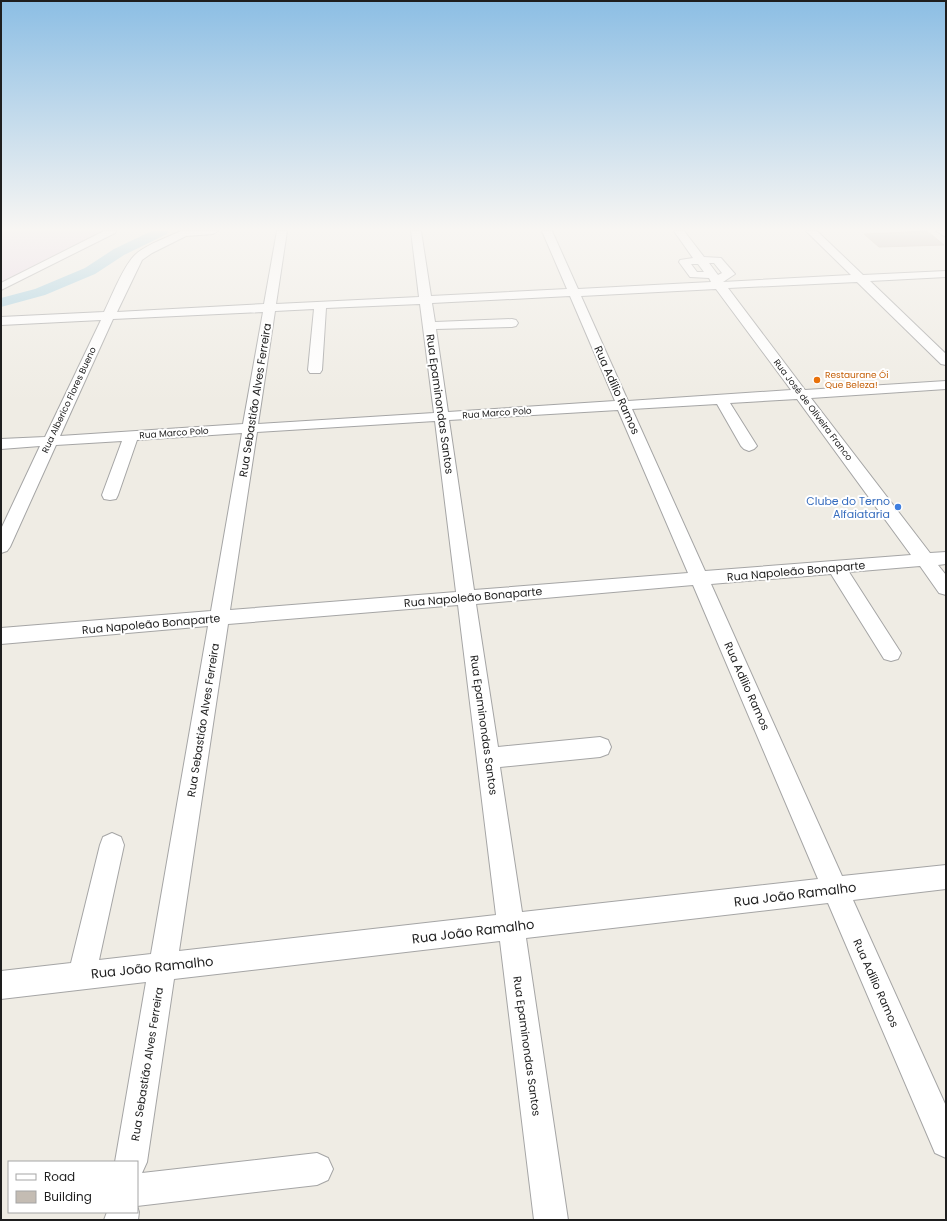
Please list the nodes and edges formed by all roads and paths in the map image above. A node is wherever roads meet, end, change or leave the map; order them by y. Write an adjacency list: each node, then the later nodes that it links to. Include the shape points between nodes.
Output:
1 (122, 288): 12 (street, Rua Alberico Flores Bueno)
2 (273, 288): 11 (street, Rua Sebastião Alves Ferreira)
3 (424, 288): 9 (street, Rua Epaminondas Santos)
4 (572, 288): 8 (street, Rua Adílio Ramos)
5 (629, 288): 8 (street)
6 (722, 288): 19 (street, Rua José de Oliveira Franco)
7 (870, 288): 16 (street)
8 (574, 293): 9 (street); 21 (street, Rua Adílio Ramos)
9 (426, 300): 10 (street); 15 (street, Rua Epaminondas Santos)
10 (320, 305): 11 (street); 17 (street)
11 (270, 308): 12 (street); 23 (street, Rua Sebastião Alves Ferreira)
12 (109, 316): 13 (street); 25 (street, Rua Alberico Flores Bueno)
13 (1, 321)
14 (512, 323): 15 (street)
15 (429, 326): 22 (street, Rua Epaminondas Santos)
16 (946, 361)
17 (315, 370)
18 (946, 385): 19 (street, Rua Marco Polo)
19 (801, 394): 20 (street, Rua Marco Polo); 33 (street, Rua José de Oliveira Franco)
20 (721, 399): 21 (street, Rua Marco Polo); 27 (street)
21 (624, 406): 22 (street, Rua Marco Polo); 35 (street, Rua Adílio Ramos)
22 (442, 417): 23 (street, Rua Marco Polo); 37 (street, Rua Epaminondas Santos)
23 (250, 429): 24 (street, Rua Marco Polo); 38 (street, Rua Sebastião Alves Ferreira)
24 (131, 436): 25 (street, Rua Marco Polo); 28 (street)
25 (50, 441): 26 (street, Rua Marco Polo); 29 (street, Rua Alberico Flores Bueno)
26 (1, 444)
27 (749, 446)
28 (110, 495)
29 (18, 509): 30 (street); 31 (street, Rua Alberico Flores Bueno)
30 (1, 511)
31 (1, 547)
32 (946, 558): 33 (street, Rua Napoleão Bonaparte)
33 (925, 560): 34 (street, Rua Napoleão Bonaparte); 36 (street, Rua José de Oliveira Franco)
34 (836, 567): 35 (street, Rua Napoleão Bonaparte); 40 (street)
35 (699, 579): 37 (street, Rua Napoleão Bonaparte); 45 (street, Rua Adílio Ramos)
36 (946, 588)
37 (466, 598): 38 (street, Rua Napoleão Bonaparte); 42 (street, Rua Epaminondas Santos)
38 (219, 618): 39 (street, Rua Napoleão Bonaparte); 47 (street, Rua Sebastião Alves Ferreira)
39 (1, 636)
40 (891, 653)
41 (600, 747): 42 (street)
42 (488, 758): 46 (street, Rua Epaminondas Santos)
43 (112, 845): 48 (street)
44 (946, 877): 45 (street, Rua João Ramalho)
45 (835, 890): 46 (street, Rua João Ramalho); 50 (street, Rua Adílio Ramos)
46 (511, 926): 47 (street, Rua João Ramalho); 54 (street, Rua Epaminondas Santos)
47 (163, 966): 48 (street, Rua João Ramalho); 51 (street, Rua Sebastião Alves Ferreira)
48 (82, 975): 49 (street, Rua João Ramalho)
49 (1, 985)
50 (946, 1142)
51 (131, 1161)
52 (317, 1169): 53 (street)
53 (138, 1190)
54 (551, 1220)

